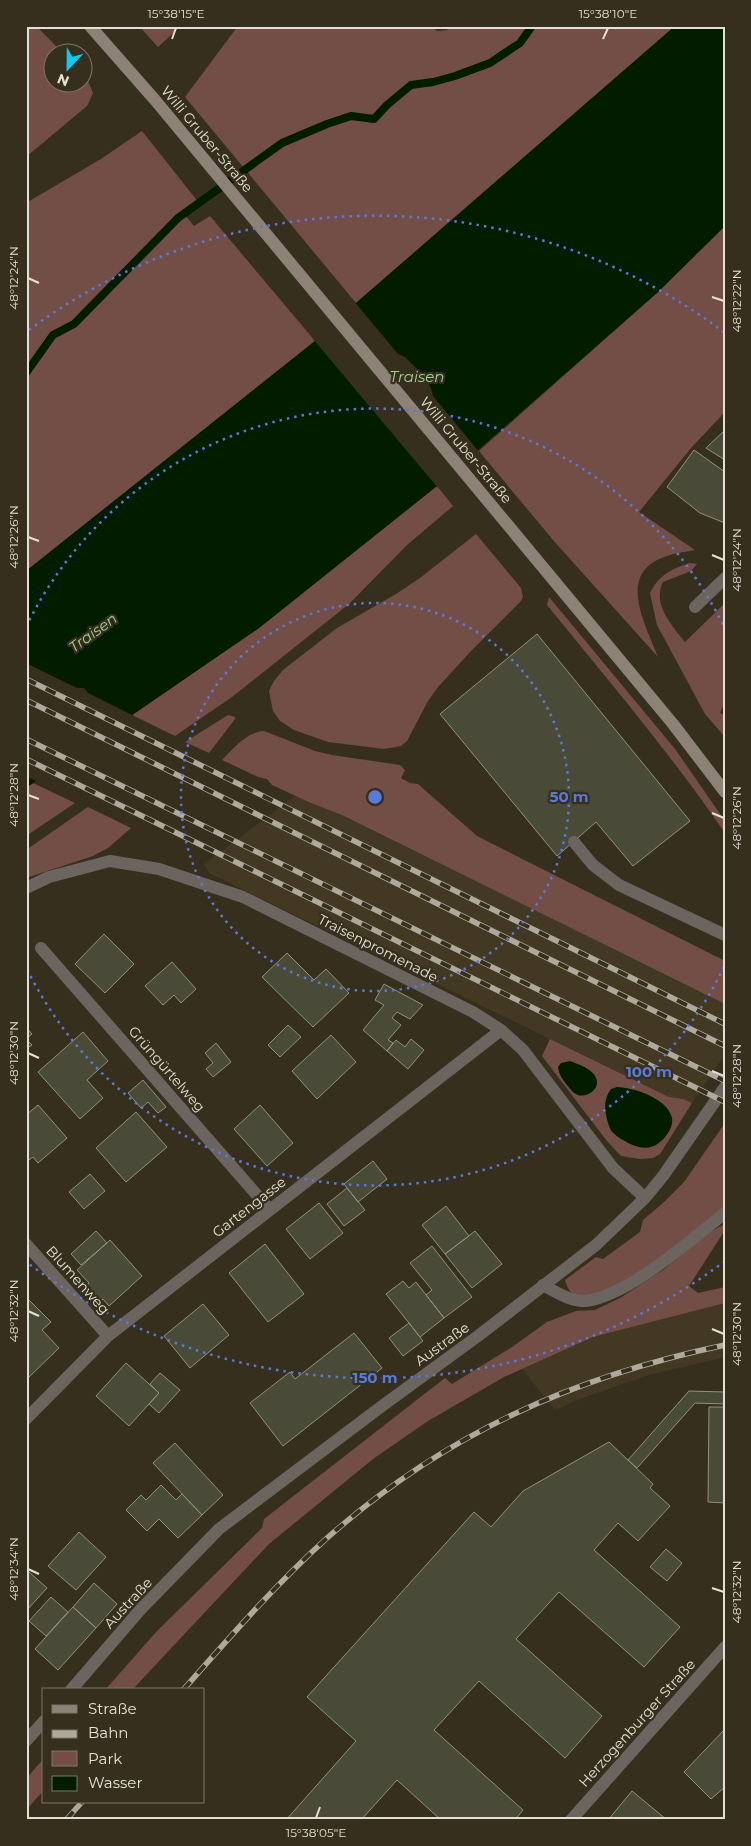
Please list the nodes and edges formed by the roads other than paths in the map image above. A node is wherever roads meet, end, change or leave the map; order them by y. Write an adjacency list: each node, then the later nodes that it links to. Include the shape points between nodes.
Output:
1 (90, 26): 4 (street, Willi Gruber-Straße, via 534,556)
2 (725, 578): 3 (street)
3 (695, 607)
4 (723, 788)
5 (574, 842): 7 (street, via 618,885)
6 (26, 888): 9 (street, Traisenpromenade, via 110,861 160,869 243,897 473,1012)
7 (725, 935)
8 (41, 948): 12 (street, Grüngürtelweg)
9 (502, 1030): 11 (street, Traisenpromenade, via 523,1050 614,1168); 12 (street, Gartengasse)
10 (725, 1087): 11 (street, Austraße, via 680,1154)
11 (645, 1198): 15 (street, Austraße, via 596,1245)
12 (270, 1210): 16 (street, Gartengasse)
13 (725, 1213): 15 (street, via 647,1273 617,1291 585,1301 565,1297)
14 (26, 1244): 16 (street, Blumenweg)
15 (544, 1285): 19 (street, Austraße, via 219,1529 140,1610)
16 (108, 1336): 17 (street, Gartengasse)
17 (26, 1419)
18 (725, 1647): 22 (street, Herzogenburger Straße)
19 (72, 1688)
20 (42, 1723): 21 (street)
21 (26, 1741)
22 (571, 1820)

